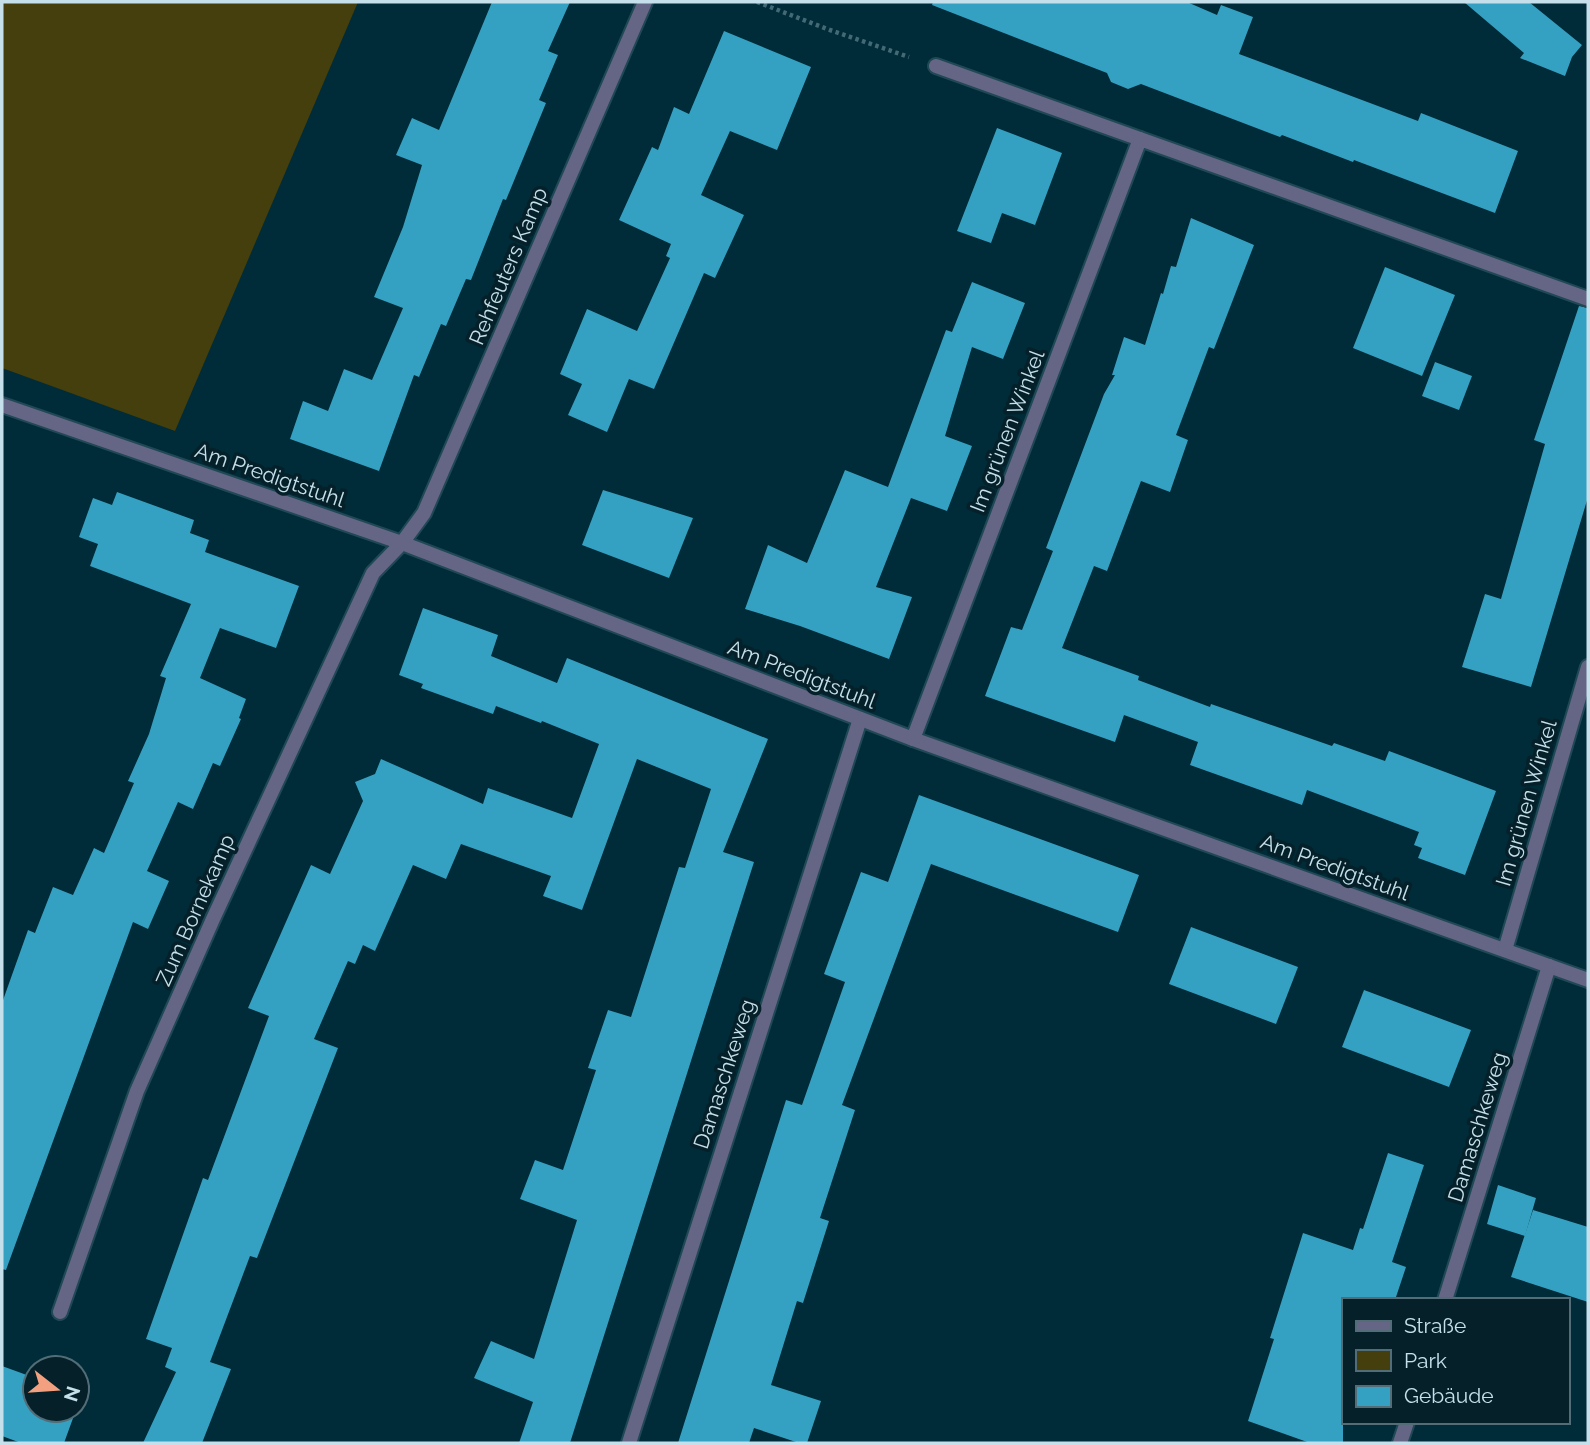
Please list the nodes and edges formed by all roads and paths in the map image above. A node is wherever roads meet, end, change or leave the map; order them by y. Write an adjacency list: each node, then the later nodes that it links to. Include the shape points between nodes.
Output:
1 (645, 2): 7 (street, Rehfeuters Kamp, via 424,513)
2 (757, 2): 3 (path)
3 (936, 66): 4 (street)
4 (1140, 139): 5 (street); 10 (street, Im grünen Winkel)
5 (1588, 299)
6 (2, 404): 7 (street, Am Predigtstuhl)
7 (402, 543): 9 (street, Am Predigtstuhl); 15 (street, Zum Bornekamp, via 373,573 136,1091)
8 (1588, 667): 11 (street, Im grünen Winkel)
9 (860, 719): 10 (street, Am Predigtstuhl); 17 (street, Damaschkeweg)
10 (913, 739): 11 (street, Am Predigtstuhl)
11 (1504, 950): 12 (street, Am Predigtstuhl)
12 (1549, 966): 13 (street, Am Predigtstuhl); 14 (street, Damaschkeweg)
13 (1588, 980)
14 (1446, 1298)
15 (60, 1312)
16 (1406, 1424): 18 (street)
17 (629, 1443)
18 (1400, 1443)

